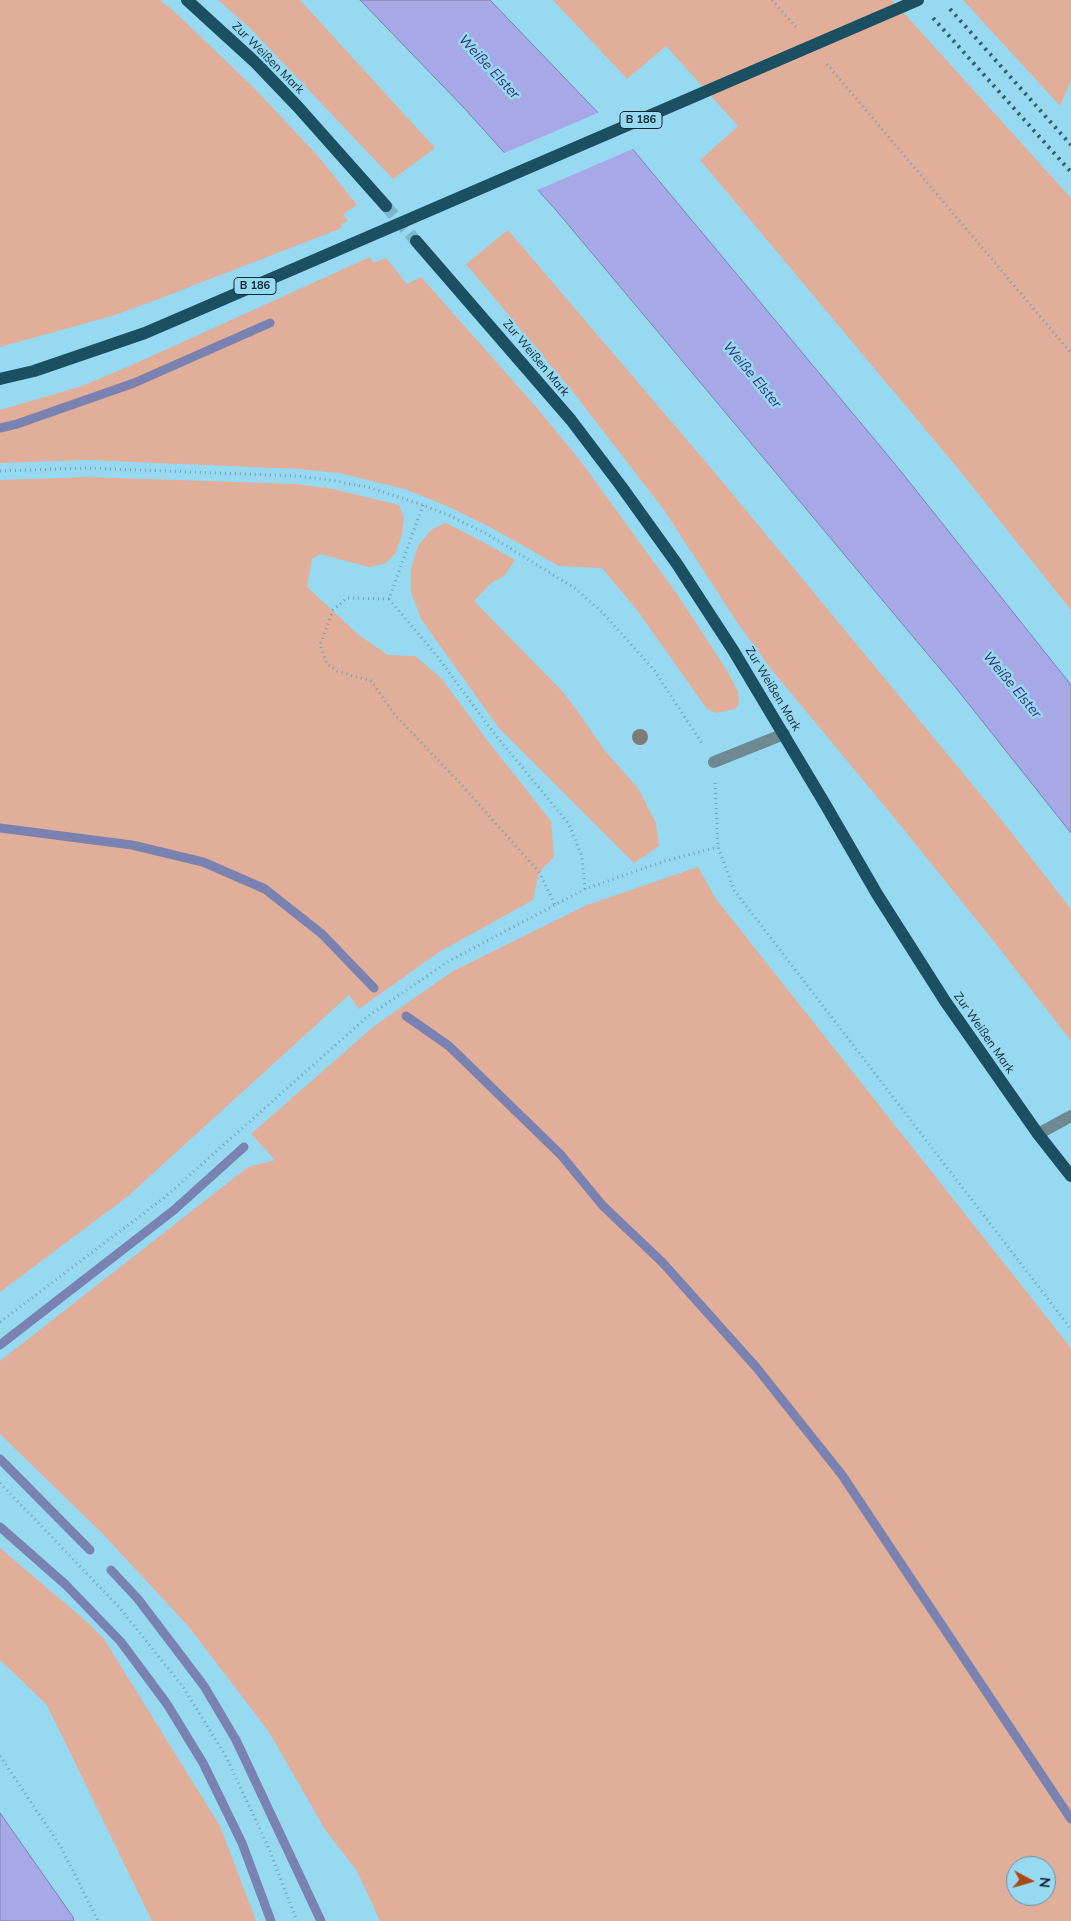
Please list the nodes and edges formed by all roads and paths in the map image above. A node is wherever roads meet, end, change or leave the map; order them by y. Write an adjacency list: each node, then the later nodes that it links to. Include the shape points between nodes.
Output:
1 (187, 0): 6 (main road, Zur Weißen Mark, via 298,106)
2 (772, 0): 4 (path)
3 (918, 0): 9 (main road, B 186, via 145,333 34,371)
4 (796, 28)
5 (826, 63): 8 (path)
6 (386, 206)
7 (416, 241): 13 (main road, Zur Weißen Mark, via 558,405 621,486 678,564)
8 (1071, 353)
9 (0, 379)
10 (0, 471): 11 (path, via 86,468 298,476 371,488)
11 (422, 505): 12 (path); 14 (path, via 487,534 576,589 654,670)
12 (389, 600): 16 (path, via 569,824 582,857); 17 (path, via 346,598 333,610 320,645 328,664 337,671 371,681 395,715 539,872)
13 (784, 734): 14 (lane); 19 (main road, Zur Weißen Mark, via 945,1001)
14 (714, 762): 15 (path)
15 (718, 847): 16 (path, via 665,861); 22 (path, via 734,890)
16 (585, 889): 17 (path)
17 (555, 905): 21 (path, via 449,961 367,1017 164,1198)
18 (1071, 1116): 19 (lane)
19 (1038, 1134): 20 (main road, Zur Weißen Mark)
20 (1071, 1176)
21 (0, 1322)
22 (1071, 1329)
23 (0, 1484): 26 (path, via 120,1607 183,1687 225,1755 267,1844)
24 (0, 1756): 25 (path, via 61,1847)
25 (98, 1921)
26 (297, 1921)

